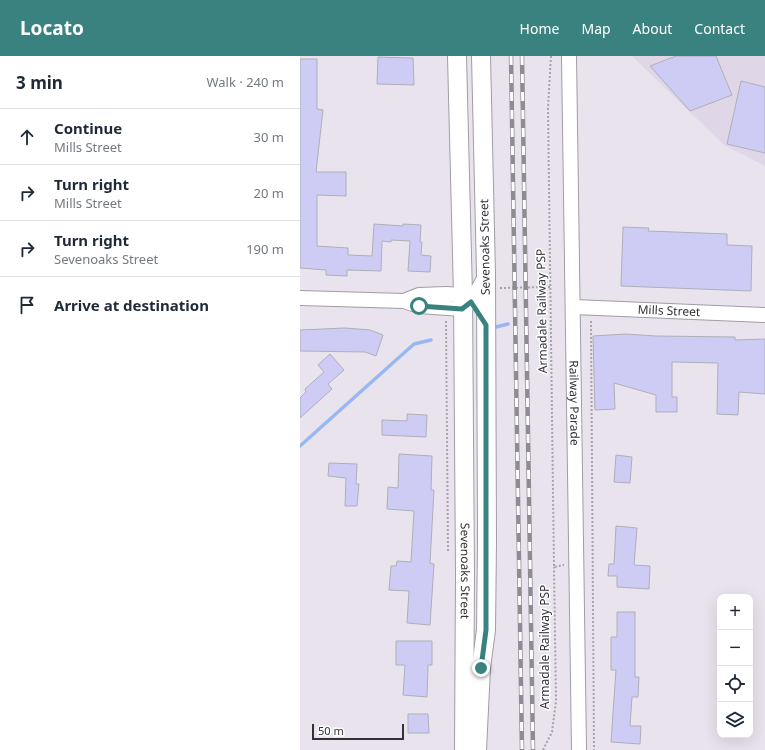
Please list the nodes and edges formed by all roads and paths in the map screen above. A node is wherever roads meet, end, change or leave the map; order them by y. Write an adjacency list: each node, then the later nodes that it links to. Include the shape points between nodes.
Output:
1 (457, 56): 8 (main road, Sevenoaks Street)
2 (481, 56): 5 (main road, Sevenoaks Street)
3 (551, 56): 6 (path, Armadale Railway PSP, via 548,108)
4 (569, 56): 9 (street, Railway Parade)
5 (486, 281): 6 (path); 8 (street); 13 (main road, Sevenoaks Street)
6 (551, 286): 16 (path, Armadale Railway PSP)
7 (300, 298): 8 (street, via 404,301 419,306)
8 (465, 302): 13 (street); 17 (main road, Sevenoaks Street)
9 (574, 307): 10 (street, Mills Street); 15 (street, Railway Parade)
10 (591, 308): 11 (street, Mills Street); 21 (path)
11 (765, 315)
12 (446, 316): 14 (path)
13 (486, 325): 18 (main road, Sevenoaks Street, via 486,630 481,668)
14 (448, 553)
15 (576, 564): 16 (path); 20 (street, Railway Parade)
16 (554, 567): 19 (path, Armadale Railway PSP, via 556,701 552,732)
17 (464, 750)
18 (477, 750)
19 (543, 750)
20 (578, 750)
21 (594, 750)

